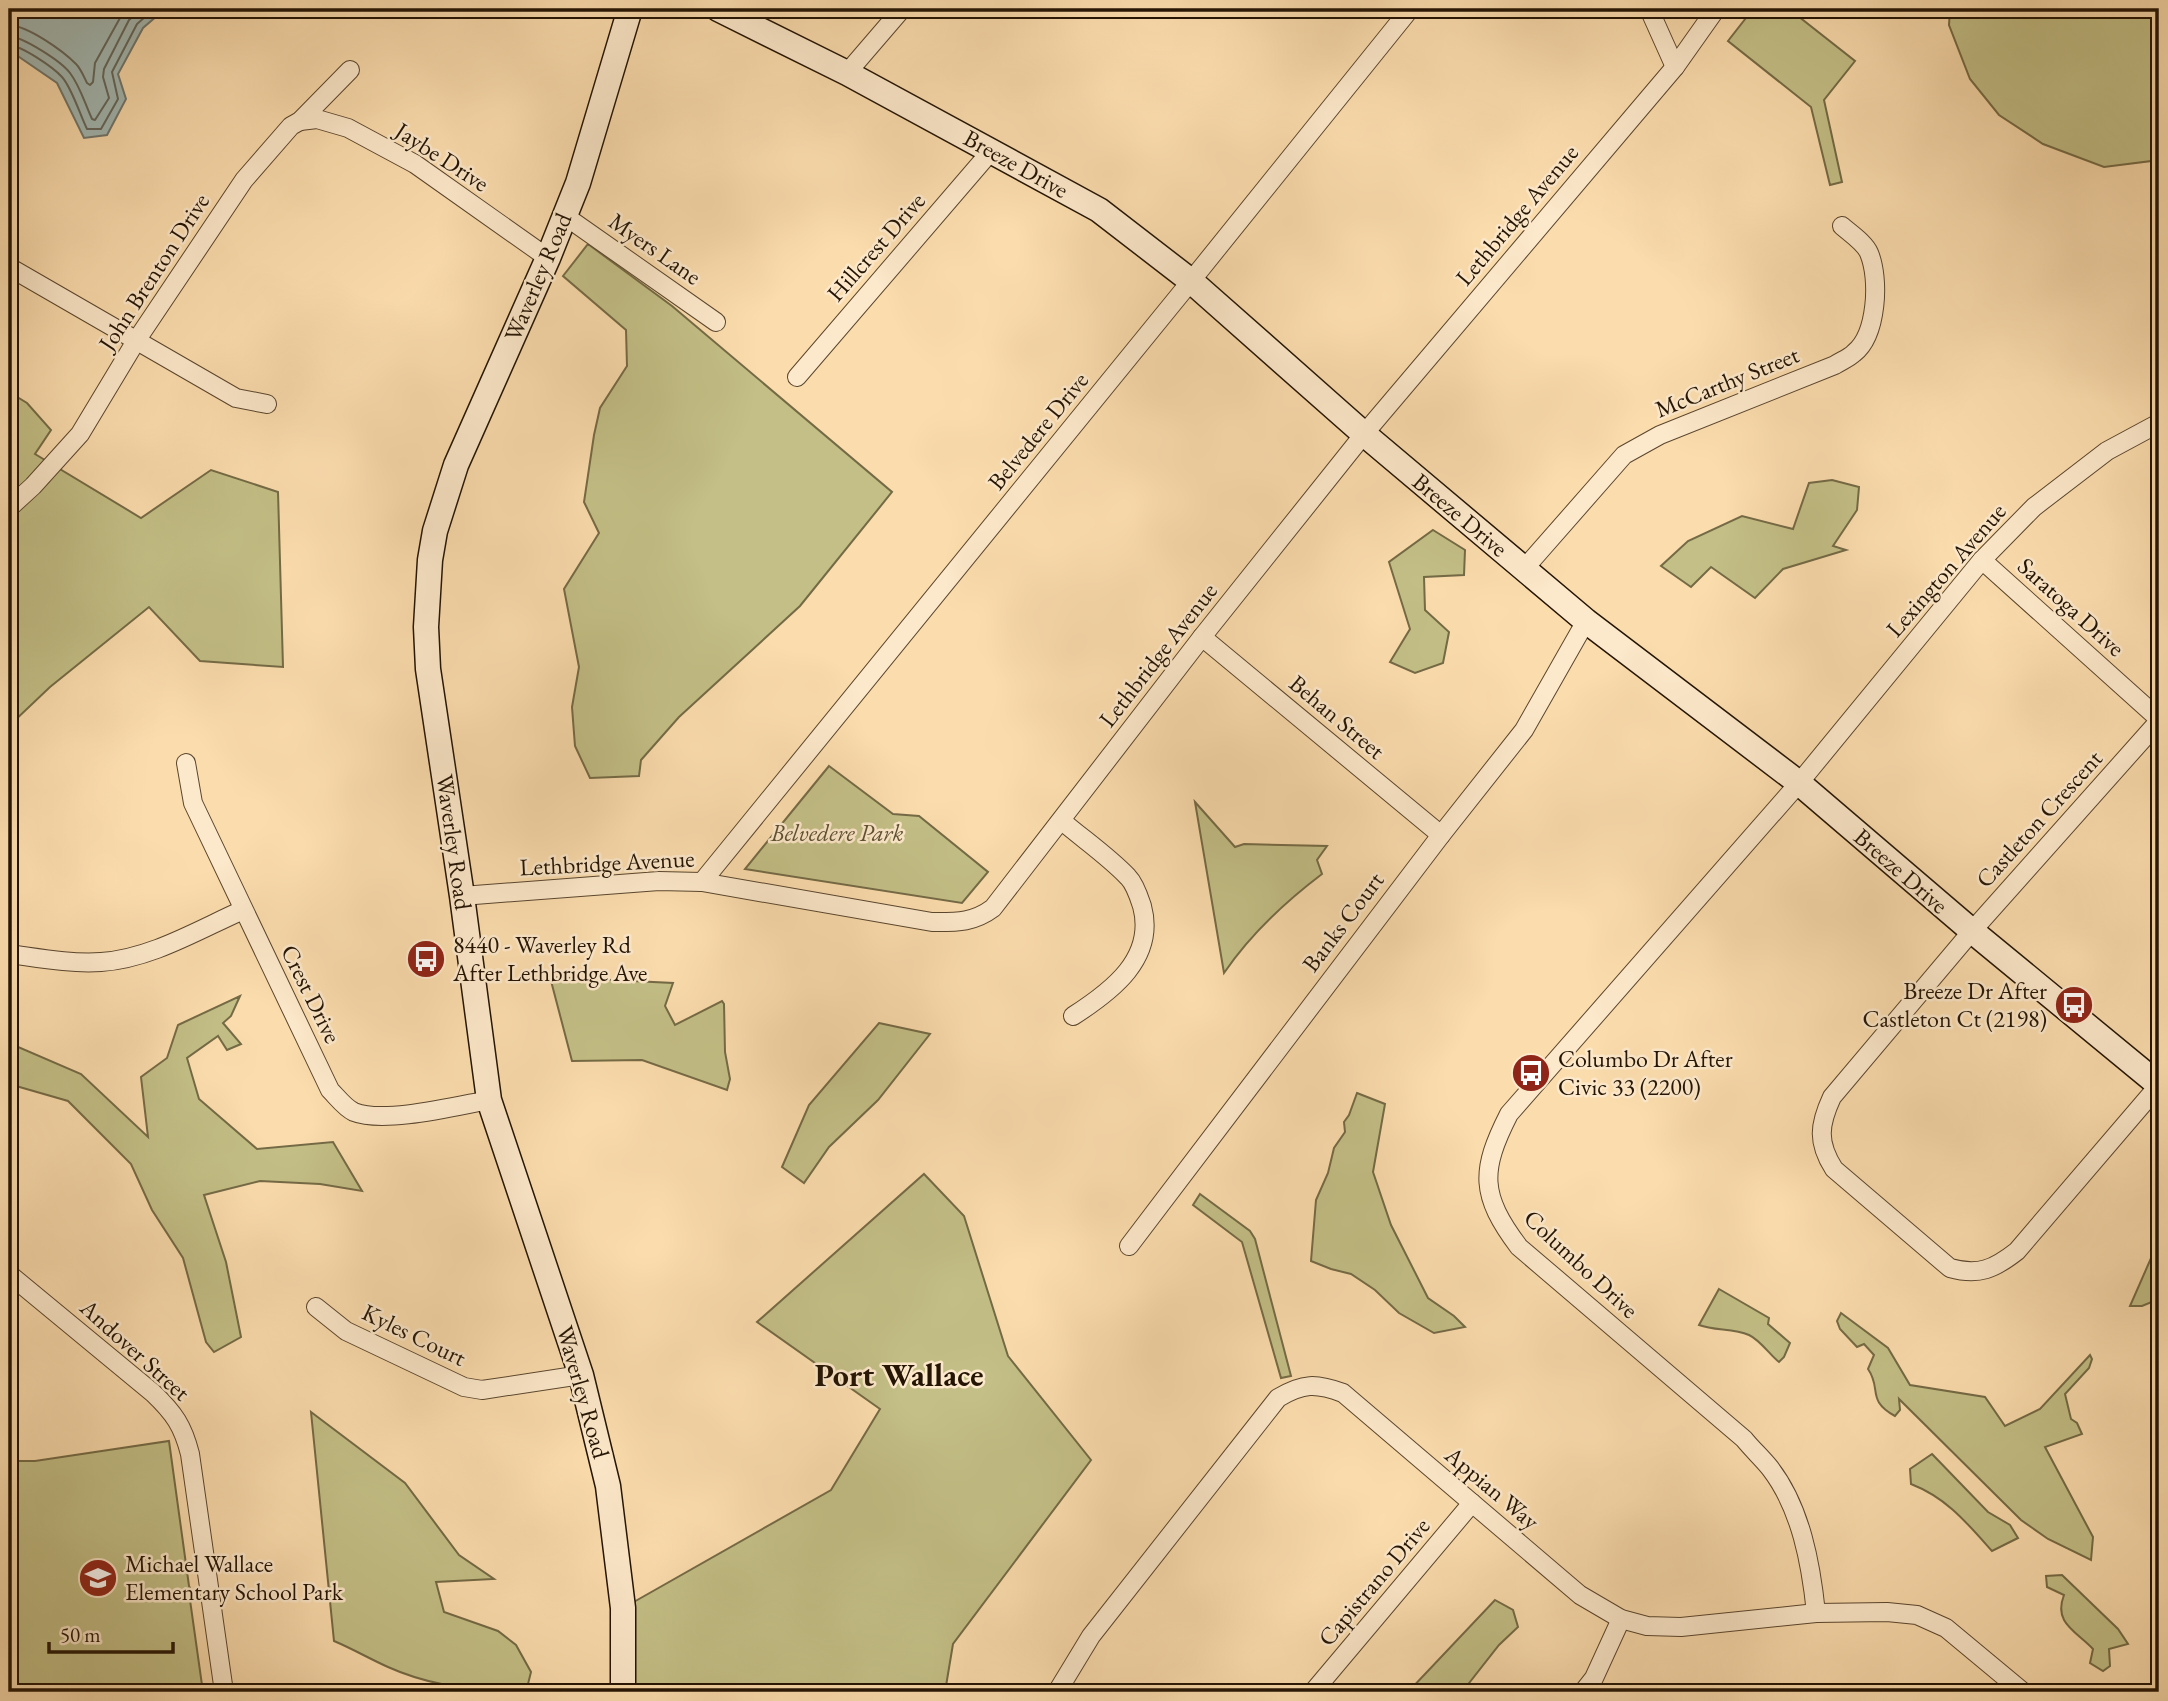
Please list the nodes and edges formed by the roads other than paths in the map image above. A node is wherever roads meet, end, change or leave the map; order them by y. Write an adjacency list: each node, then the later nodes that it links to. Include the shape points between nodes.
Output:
1 (630, 9): 12 (street, Waverley Road)
2 (718, 9): 9 (street, Breeze Drive)
3 (902, 9): 9 (street)
4 (1410, 9): 16 (street, Belvedere Drive)
5 (1649, 9): 7 (street)
6 (1712, 14): 7 (street, Lethbridge Avenue)
7 (1675, 66): 22 (street, Lethbridge Avenue)
8 (350, 70): 10 (street, John Brenton Drive)
9 (847, 73): 11 (street, Breeze Drive)
10 (300, 121): 14 (street, Jaybe Drive, via 317,119 348,128 415,164); 18 (street, John Brenton Drive, via 244,180)
11 (992, 150): 16 (street, Breeze Drive, via 1099,210); 19 (street, Hillcrest Drive)
12 (565, 216): 14 (street, Waverley Road); 17 (street, Myers Lane)
13 (1842, 226): 25 (street, McCarthy Street, via 1869,252 1875,281 1869,332 1856,352 1835,365 1660,435 1624,455)
14 (548, 258): 34 (street, Waverley Road, via 456,465 430,560 428,669)
15 (9, 267): 18 (street)
16 (1191, 281): 22 (street, Breeze Drive); 33 (street, Belvedere Drive)
17 (716, 321)
18 (136, 341): 20 (street, via 236,398); 23 (street, John Brenton Drive, via 80,434)
19 (797, 377)
20 (267, 404)
21 (2159, 423): 24 (street, Lexington Avenue, via 2108,451 2034,507)
22 (1364, 434): 25 (street, Breeze Drive); 27 (street, Lethbridge Avenue)
23 (9, 508)
24 (1982, 560): 28 (street, Saratoga Drive); 30 (street, Lexington Avenue)
25 (1524, 569): 26 (street, Breeze Drive)
26 (1586, 621): 30 (street, Breeze Drive); 32 (street, Banks Court, via 1524,730)
27 (1202, 637): 31 (street, Lethbridge Avenue); 32 (street, Behan Street)
28 (2159, 720): 36 (street, Castleton Crescent)
29 (186, 763): 35 (street, Crest Drive, via 192,803)
30 (1799, 783): 36 (street, Breeze Drive); 46 (street, Columbo Drive, via 1509,1114 1489,1161 1489,1186 1502,1224 1519,1247 1744,1439 1771,1470 1795,1512 1807,1552)
31 (1062, 821): 33 (street, Lethbridge Avenue, via 993,908 968,922 932,922); 38 (street, via 1130,878 1146,922 1142,945 1126,974 1106,995)
32 (1440, 835): 41 (street, Banks Court)
33 (702, 882): 34 (street, Lethbridge Avenue, via 659,881)
34 (462, 896): 40 (street, Waverley Road)
35 (243, 910): 37 (street, via 130,958 74,962); 40 (street, Crest Drive, via 330,1090 352,1111 370,1116)
36 (1972, 931): 39 (street, Breeze Drive); 39 (street, Castleton Crescent, via 1832,1097 1821,1131 1824,1154 1834,1169 1950,1268 1983,1271 2017,1251)
37 (9, 954)
38 (1073, 1016)
39 (2159, 1085)
40 (489, 1100): 44 (street, Waverley Road)
41 (1129, 1246)
42 (9, 1274): 48 (street, Andover Street, via 153,1393 184,1431)
43 (316, 1307): 44 (street, Kyles Court, via 346,1331 464,1387 482,1390)
44 (581, 1375): 49 (street, Waverley Road, via 602,1454 618,1551)
45 (1472, 1503): 47 (street, Appian Way, via 1580,1595); 50 (street, Appian Way, via 1343,1394 1311,1385 1293,1388 1278,1398 1091,1636); 51 (street, Capistrano Drive)
46 (1816, 1613): 47 (street, Appian Way, via 1681,1627 1647,1626); 53 (street, Appian Way, via 1917,1615 1946,1628)
47 (1621, 1619): 52 (street)
48 (224, 1692)
49 (623, 1692)
50 (1057, 1692)
51 (1313, 1692)
52 (1583, 1692)
53 (2023, 1692)

